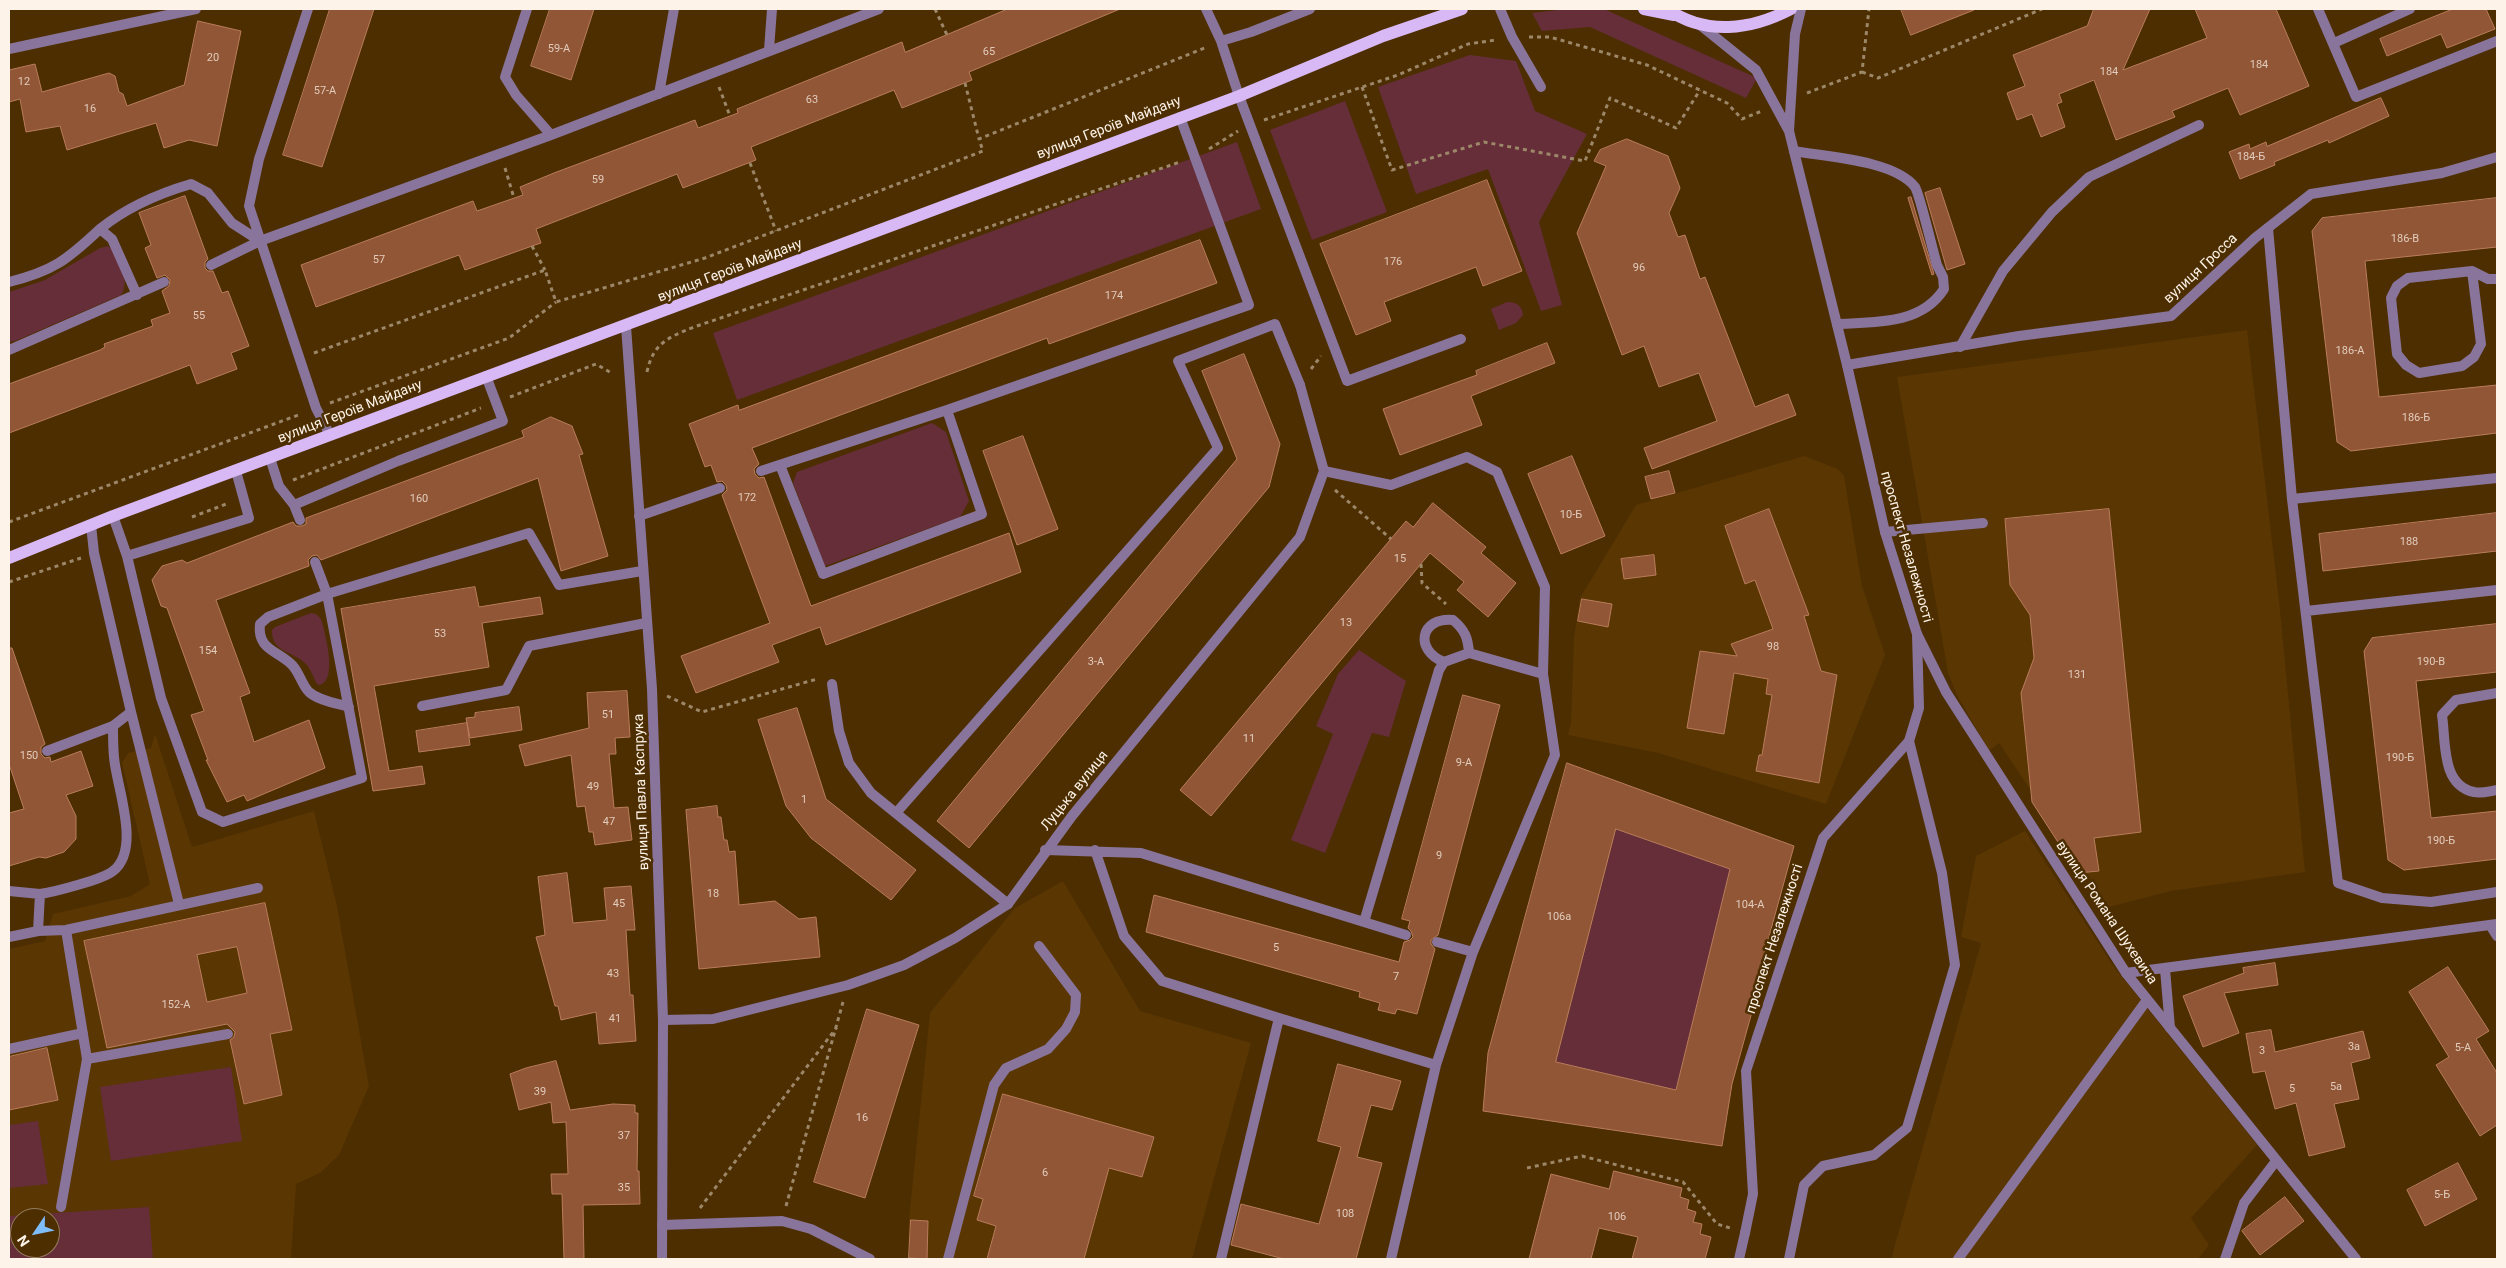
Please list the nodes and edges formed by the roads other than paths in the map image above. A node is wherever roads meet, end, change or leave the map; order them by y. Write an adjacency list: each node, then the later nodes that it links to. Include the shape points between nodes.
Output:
1 (196, 9): 22 (street)
2 (308, 9): 35 (street, via 259,159 249,206)
3 (527, 9): 30 (street, via 505,77 516,95)
4 (674, 9): 25 (street)
5 (772, 9): 23 (street)
6 (879, 9): 23 (street)
7 (1206, 9): 19 (street)
8 (1310, 9): 19 (street)
9 (1461, 9): 10 (main road, вулиця Героїв Майдану); 26 (main road, вулиця Героїв Майдану, via 1383,36)
10 (1466, 9)
11 (1500, 9): 24 (street, via 1512,38)
12 (1644, 9): 17 (main road)
13 (1791, 9): 18 (main road, via 1770,20 1747,26 1723,28)
14 (1801, 9): 29 (street, via 1795,34)
15 (2318, 9): 21 (street)
16 (2410, 9): 21 (street)
17 (1671, 12): 18 (main road)
18 (1699, 24): 29 (street, via 1756,70)
19 (1221, 41): 26 (street)
20 (2497, 41): 21 (street, via 2356,96)
21 (2334, 43)
22 (9, 49)
23 (769, 50): 25 (street)
24 (1541, 87)
25 (659, 94): 30 (street)
26 (1239, 96): 27 (main road, вулиця Героїв Майдану); 44 (street, via 1347,381)
27 (1180, 117): 43 (main road, вулиця Героїв Майдану); 49 (street, via 1249,305)
28 (2199, 125): 45 (street, via 2089,177 2052,212 2003,271)
29 (1789, 131): 31 (street, проспект Незалежності)
30 (551, 135): 35 (street)
31 (1794, 151): 42 (street, проспект Незалежності); 42 (street, via 1879,167 1897,173 1915,188 1943,277 1944,289 1937,301 1911,315 1890,322)
32 (2497, 156): 33 (street, вулиця Гросса, via 2442,173 2311,194)
33 (2268, 228): 45 (street, вулиця Гросса, via 2170,316); 58 (street)
34 (100, 229): 35 (street, via 122,211 190,184 208,193 232,223); 39 (street, via 72,256 39,274); 41 (street, via 112,239)
35 (260, 241): 36 (street); 50 (street, via 316,408)
36 (211, 265)
37 (2472, 272): 37 (street, via 2408,278 2397,286 2391,298 2397,354 2406,365 2419,372 2462,366 2474,357 2481,344); 38 (street)
38 (2497, 279)
39 (9, 282)
40 (164, 282): 41 (street)
41 (137, 295): 46 (street)
42 (1837, 324): 47 (street, проспект Незалежності)
43 (626, 326): 48 (main road, вулиця Героїв Майдану); 61 (street, вулиця Павла Каспрука)
44 (1461, 339)
45 (1960, 346): 47 (street, вулиця Гросса)
46 (9, 350)
47 (1847, 365): 65 (street, проспект Незалежності)
48 (486, 376): 50 (main road, вулиця Героїв Майдану); 59 (street, via 503,421)
49 (947, 410): 52 (street); 52 (street, via 982,514 823,574)
50 (330, 435): 51 (main road, вулиця Героїв Майдану)
51 (270, 458): 54 (main road, вулиця Героїв Майдану); 59 (street, via 279,486)
52 (780, 465): 53 (street)
53 (761, 471)
54 (236, 472): 60 (main road, вулиця Героїв Майдану); 66 (street, via 249,518)
55 (1323, 475): 77 (street, via 1391,484 1467,457 1498,472 1545,587); 87 (street, via 1300,385 1275,324 1178,362 1218,448); 88 (street, Луцька вулиця, via 1300,537)
56 (2497, 478): 58 (street)
57 (720, 488): 61 (street)
58 (2292, 499): 72 (street)
59 (294, 505): 62 (street)
60 (113, 516): 64 (main road, вулиця Героїв Майдану); 66 (street)
61 (639, 516): 69 (street, вулиця Павла Каспрука)
62 (300, 520)
63 (1983, 523): 65 (street)
64 (91, 525): 67 (main road, вулиця Героїв Майдану); 82 (street, via 94,553)
65 (1885, 532): 74 (street, проспект Незалежності)
66 (127, 556): 81 (street, via 161,698 202,812 223,822 362,778)
67 (9, 558)
68 (315, 562): 71 (street)
69 (642, 571): 71 (street, via 559,585 530,533); 73 (street, вулиця Павла Каспрука)
70 (2497, 590): 72 (street)
71 (327, 594): 81 (street); 81 (street, via 268,617 260,624 259,632 268,650 291,664 310,692)
72 (2306, 611): 92 (street, via 2338,883 2382,898 2431,902)
73 (646, 623): 80 (street, via 529,646 506,690); 110 (street, вулиця Павла Каспрука, via 652,689)
74 (1917, 634): 84 (street, проспект Незалежності, via 1919,708); 107 (street, вулиця Романа Шухевича, via 1946,692)
75 (1469, 652): 76 (street); 76 (street, via 1468,639 1460,626 1453,620 1438,622 1424,636 1430,654); 77 (street)
76 (1444, 662): 96 (street)
77 (1543, 674): 105 (street, via 1555,754)
78 (832, 684): 87 (street, via 839,731 849,763 871,793)
79 (2497, 693): 86 (street, via 2456,700 2442,715 2450,775 2460,787 2476,793)
80 (422, 706)
81 (349, 707)
82 (131, 712): 83 (street); 94 (street)
83 (113, 726): 85 (street); 93 (street, via 114,758 127,838 122,860 113,871 58,891)
84 (1909, 741): 125 (street, проспект Незалежності, via 1823,838 1810,875 1746,1071 1754,1194); 126 (street, via 1942,873 1955,966 1907,1128 1874,1155 1823,1166 1804,1185)
85 (47, 751)
86 (2497, 790)
87 (896, 813): 95 (street)
88 (1045, 850): 89 (street); 95 (street, Луцька вулиця)
89 (1095, 850): 96 (street, via 1140,853); 109 (street, via 1124,936 1162,982)
90 (258, 888): 94 (street)
91 (9, 891): 93 (street)
92 (2497, 892)
93 (40, 894): 99 (street)
94 (179, 904): 98 (street)
95 (1008, 904): 110 (street, Луцька вулиця, via 955,938 904,965 848,985 713,1019)
96 (1364, 922): 100 (street)
97 (2494, 925): 101 (street); 106 (street)
98 (66, 930): 99 (street); 112 (street)
99 (38, 931): 102 (street)
100 (1406, 936)
101 (2497, 936)
102 (9, 937)
103 (1437, 942): 105 (street)
104 (1039, 946): 122 (street, via 1076,995 1075,1012 1066,1029 1048,1049 1006,1068 994,1084)
105 (1473, 952): 116 (street)
106 (2165, 968): 107 (street); 111 (street)
107 (2126, 973): 108 (street, вулиця Романа Шухевича)
108 (2147, 1000): 111 (street, вулиця Романа Шухевича); 127 (street)
109 (1279, 1018): 116 (street); 123 (street)
110 (663, 1020): 119 (street, вулиця Павла Каспрука)
111 (2170, 1028): 117 (street, вулиця Романа Шухевича)
112 (83, 1033): 114 (street); 115 (street)
113 (228, 1034): 115 (street)
114 (9, 1049)
115 (87, 1059): 118 (street)
116 (1436, 1065): 124 (street)
117 (2276, 1162): 128 (street, via 2244,1203); 129 (street, вулиця Романа Шухевича)
118 (61, 1206)
119 (662, 1225): 120 (street, вулиця Павла Каспрука); 121 (street, via 782,1221 811,1229)
120 (662, 1259)
121 (870, 1259)
122 (948, 1259)
123 (1221, 1259)
124 (1391, 1259)
125 (1739, 1259)
126 (1788, 1259)
127 (1958, 1259)
128 (2225, 1259)
129 (2356, 1259)

